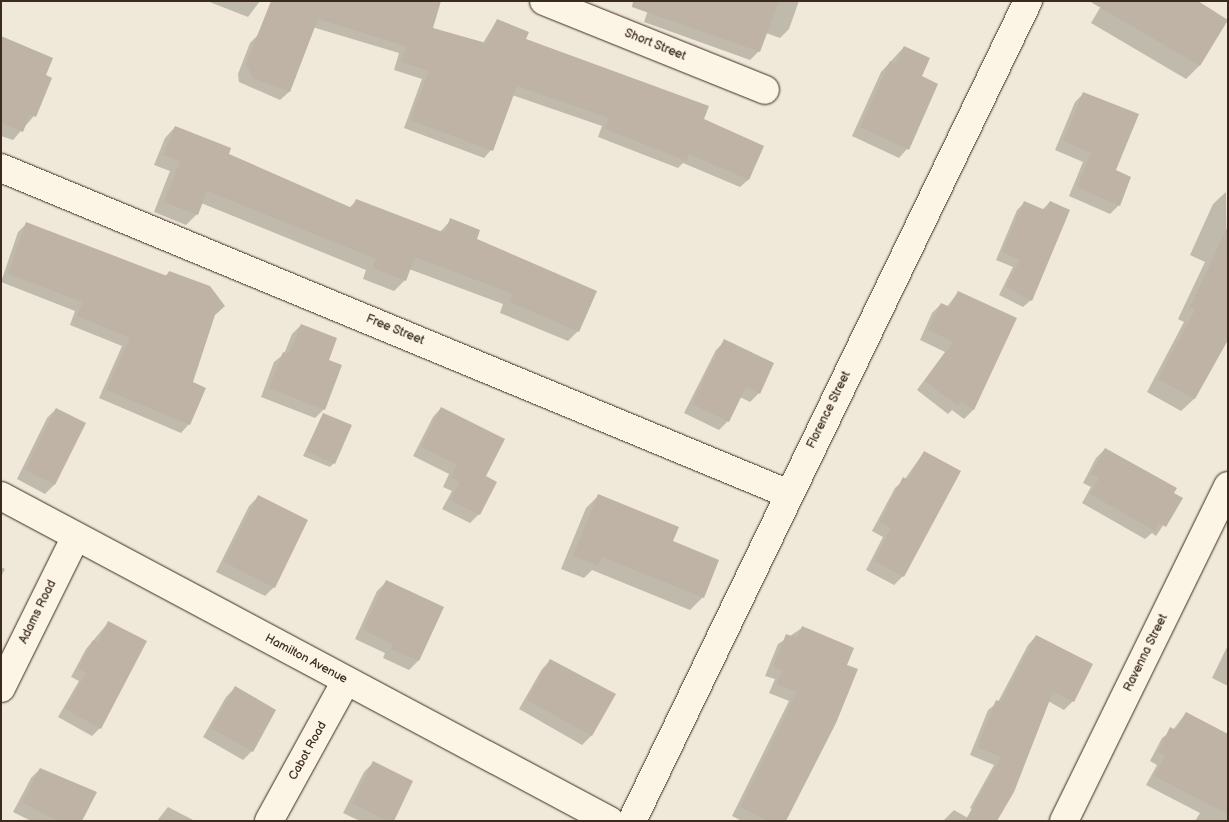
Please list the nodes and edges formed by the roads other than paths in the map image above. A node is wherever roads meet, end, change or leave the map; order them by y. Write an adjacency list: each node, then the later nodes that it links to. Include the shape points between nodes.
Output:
1 (544, 1): 3 (street, Short Street)
2 (1028, 1): 6 (street, Florence Street)
3 (765, 90)
4 (1, 168): 6 (street, Free Street)
5 (1228, 486): 14 (street, Ravenna Street)
6 (789, 494): 13 (street, Florence Street)
7 (1, 496): 8 (street, Hamilton Avenue)
8 (76, 536): 9 (street, Hamilton Avenue); 10 (street, Adams Road)
9 (346, 681): 11 (street, Cabot Road); 12 (street, Hamilton Avenue)
10 (1, 688)
11 (269, 821)
12 (610, 821)
13 (632, 821)
14 (1064, 821)

